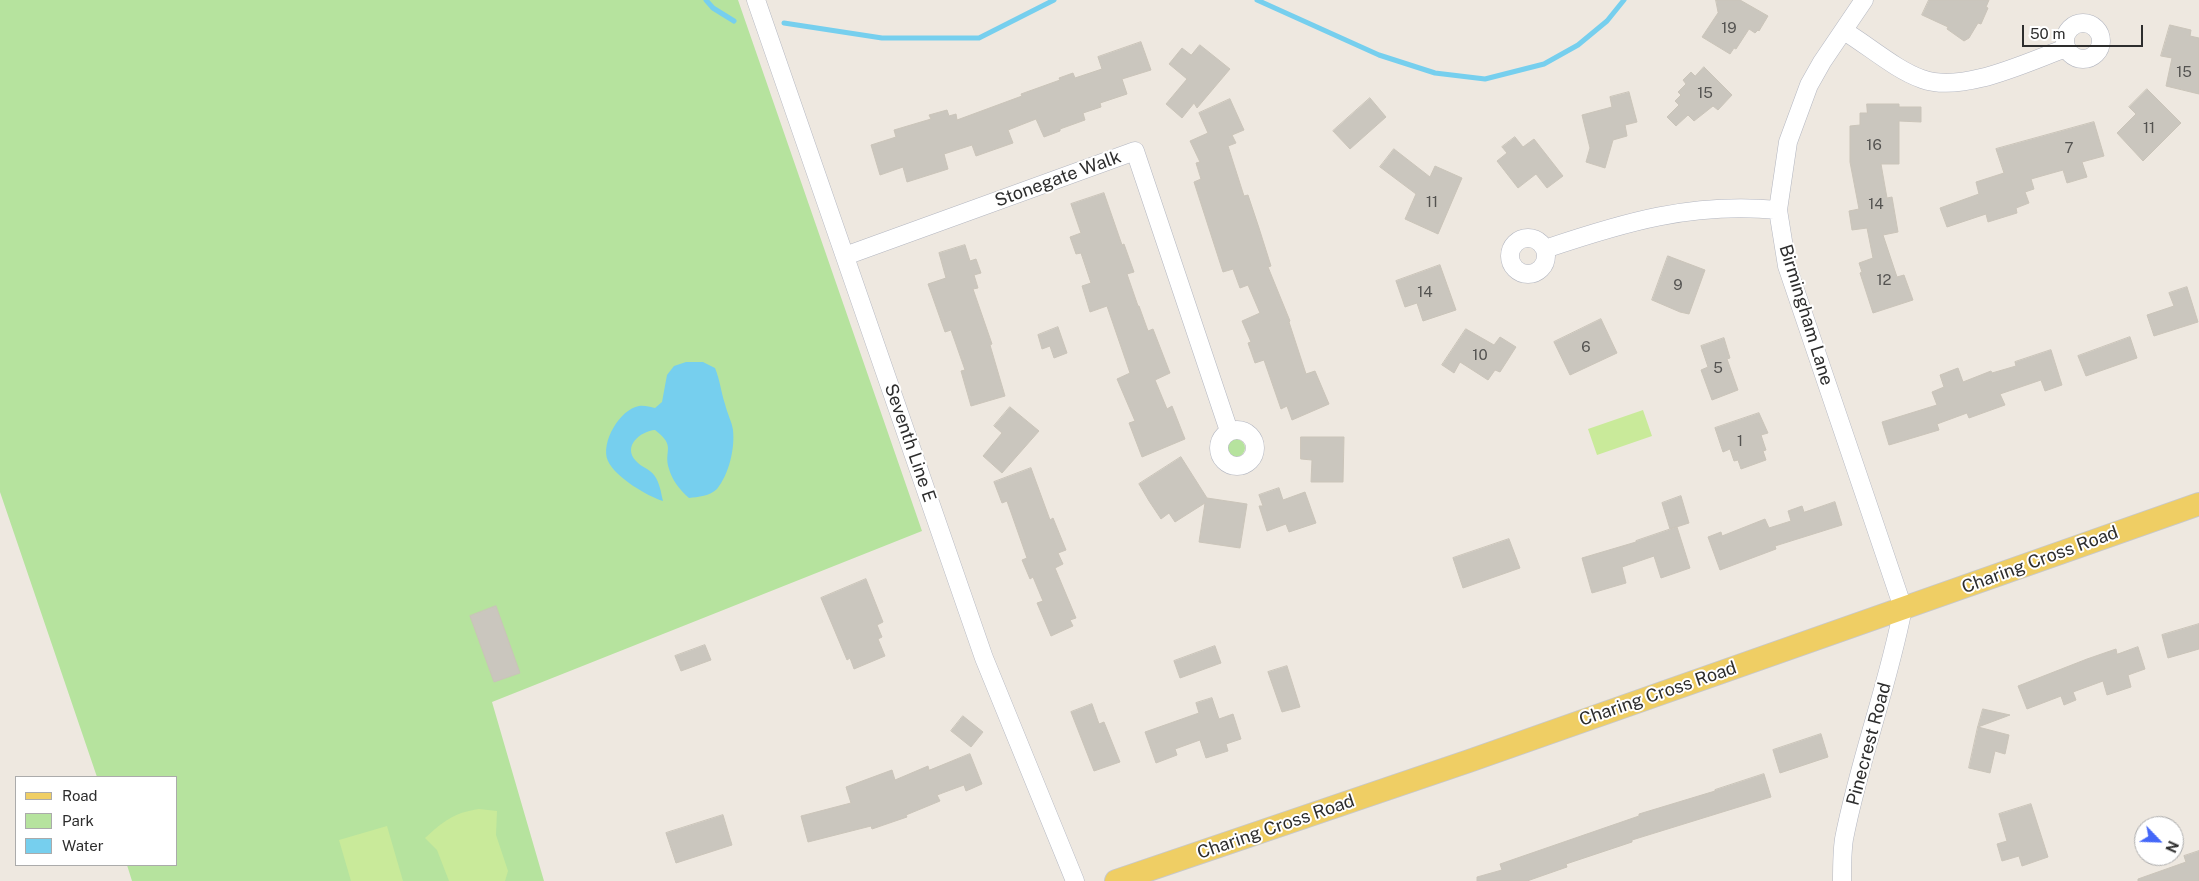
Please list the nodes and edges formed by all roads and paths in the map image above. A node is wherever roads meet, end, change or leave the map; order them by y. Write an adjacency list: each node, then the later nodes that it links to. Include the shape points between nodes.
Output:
1 (756, 0): 7 (street, Seventh Line E)
2 (1864, 0): 3 (street, Birmingham Lane)
3 (1844, 31): 4 (street, via 1909,73 1933,83 1946,84 1970,81); 5 (street, Birmingham Lane, via 1822,62 1798,111 1787,150)
4 (2066, 48)
5 (1778, 210): 6 (street, via 1738,208 1675,213 1609,228); 10 (street, Birmingham Lane, via 1787,266)
6 (1545, 249)
7 (845, 256): 8 (street, Stonegate Walk, via 1134,152); 11 (street, Seventh Line E, via 984,658)
8 (1229, 431)
9 (2199, 504): 10 (main road, Charing Cross Road)
10 (1903, 608): 12 (main road, Charing Cross Road); 13 (street, Pinecrest Road, via 1844,840)
11 (1075, 881)
12 (1116, 881)
13 (1842, 881)

